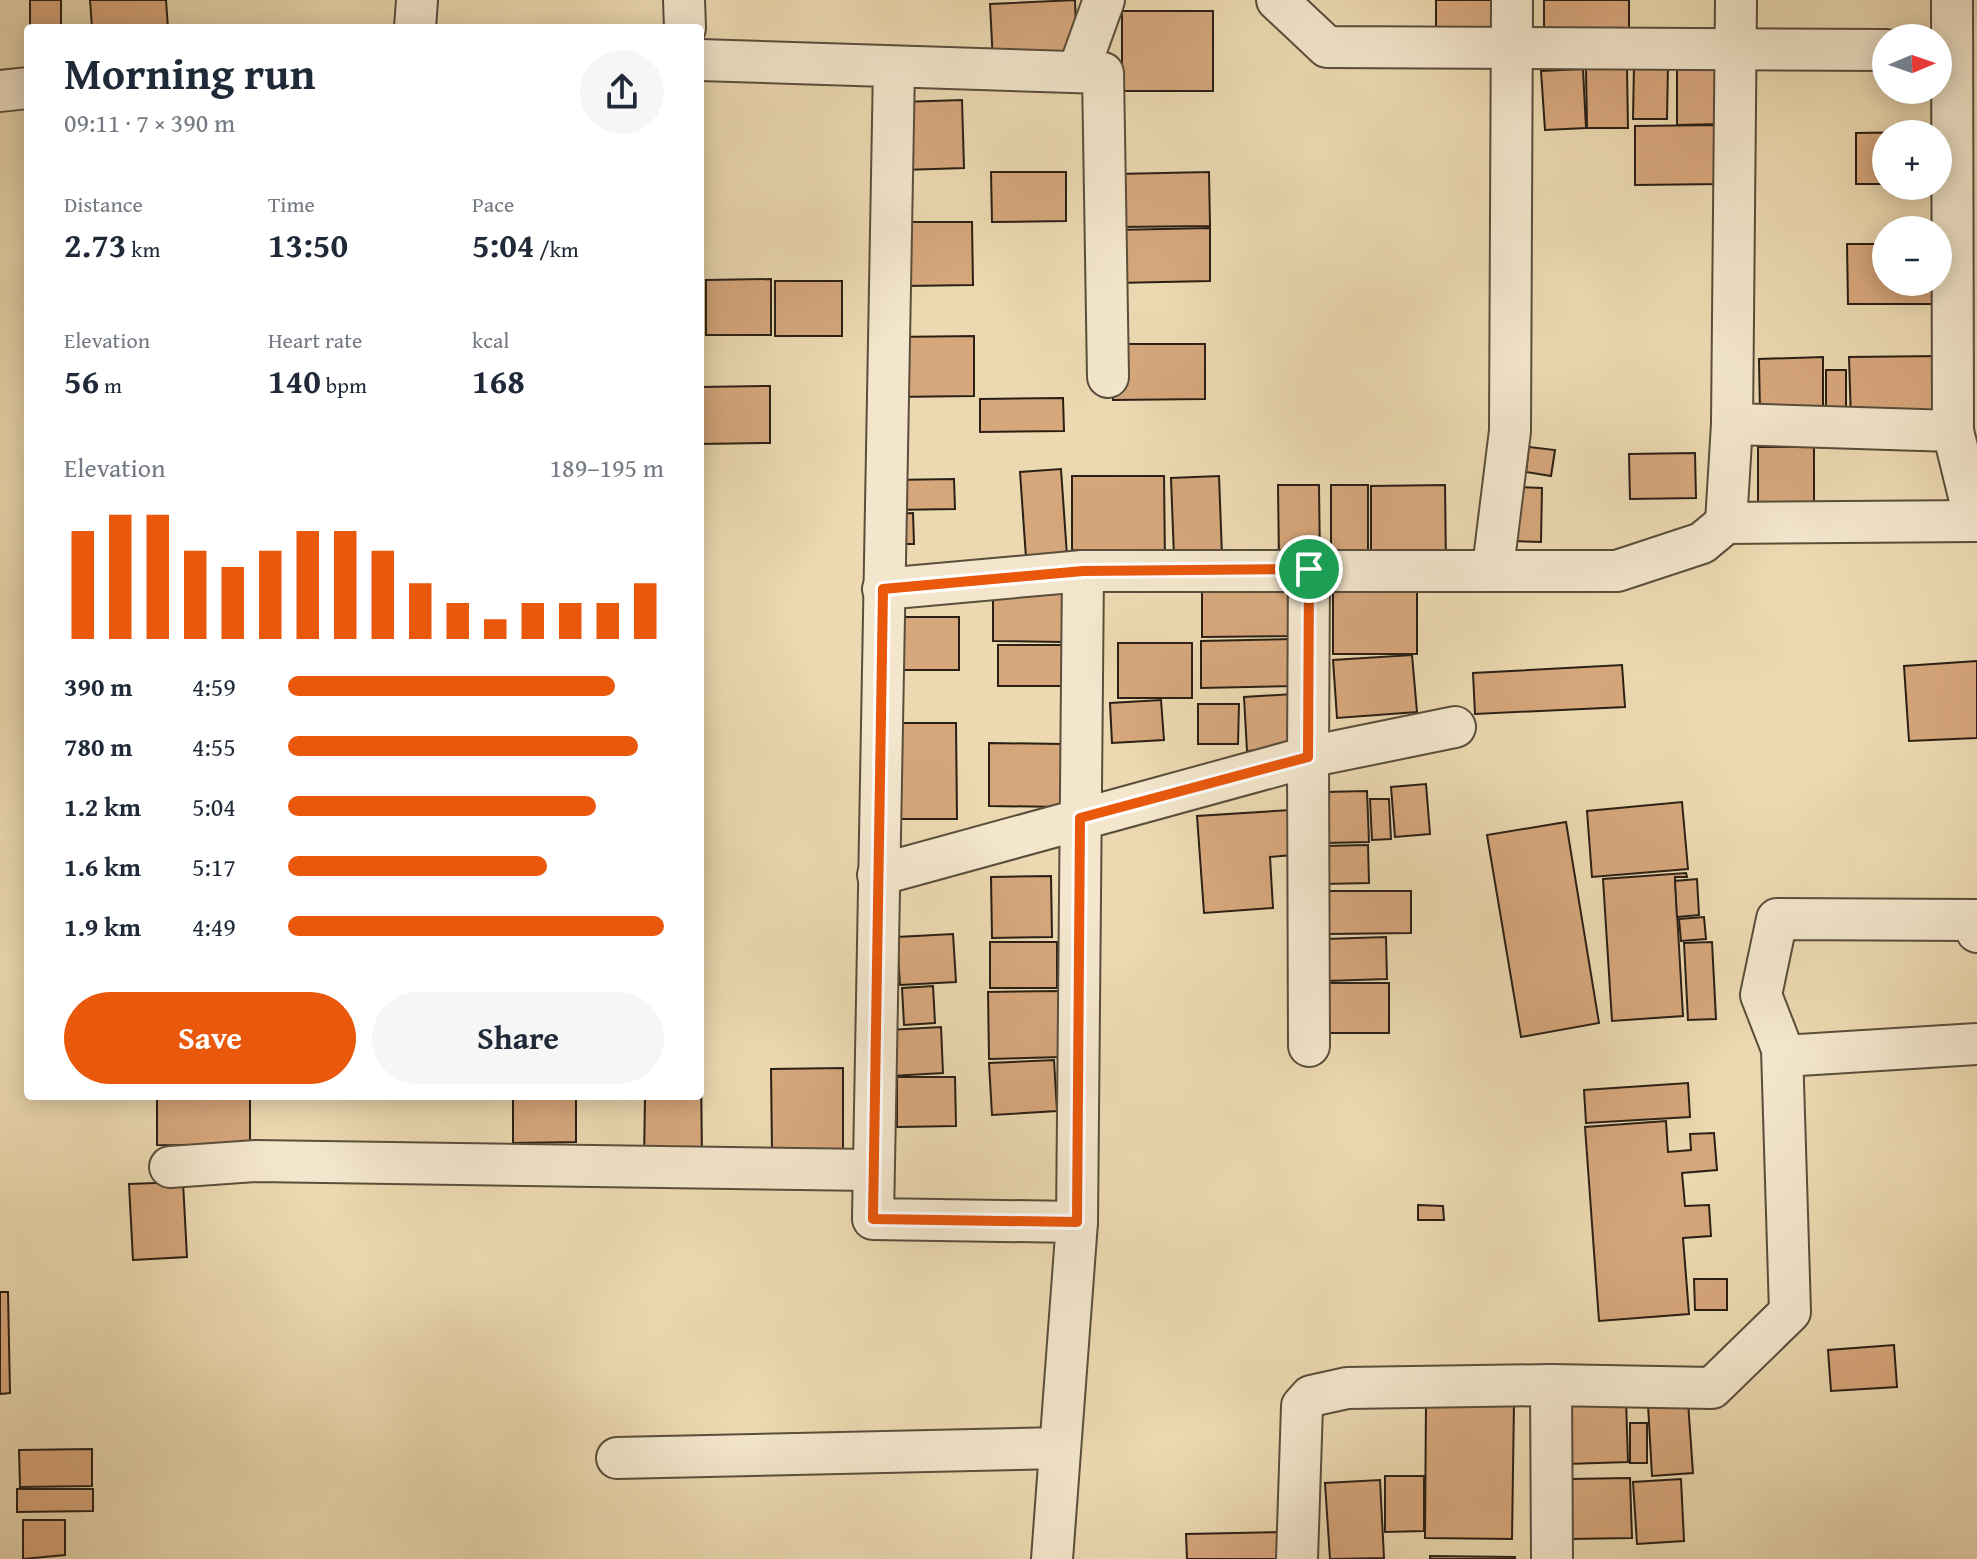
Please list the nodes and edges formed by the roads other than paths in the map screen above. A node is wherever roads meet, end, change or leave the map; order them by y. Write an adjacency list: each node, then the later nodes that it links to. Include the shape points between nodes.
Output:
1 (417, 0): 8 (street)
2 (684, 0): 9 (street)
3 (1104, 0): 16 (street)
4 (1277, 0): 11 (street, via 1327,47)
5 (1512, 0): 11 (street)
6 (1736, 0): 13 (street)
7 (1952, 0): 10 (street)
8 (415, 24)
9 (685, 24)
10 (1949, 24)
11 (1512, 50): 13 (street); 25 (street, via 1510,431)
12 (1872, 50): 13 (street)
13 (1737, 51): 21 (street)
14 (704, 60): 15 (street)
15 (894, 67): 16 (street); 28 (street)
16 (1078, 72): 20 (street, via 1103,73)
17 (24, 88): 18 (street)
18 (0, 91)
19 (1946, 104): 22 (street)
20 (1108, 377)
21 (1732, 424): 22 (street); 24 (street)
22 (1953, 431): 23 (street)
23 (1976, 521): 24 (street)
24 (1726, 523): 25 (street, via 1702,543 1617,571)
25 (1493, 568): 26 (street)
26 (1309, 569): 27 (street); 30 (street)
27 (1083, 571): 28 (street); 31 (street)
28 (883, 589): 32 (street)
29 (1455, 727): 30 (street)
30 (1308, 757): 31 (street); 35 (street)
31 (1080, 818): 32 (street); 39 (street)
32 (878, 875): 38 (street)
33 (1977, 932): 36 (street, via 1976,920 1777,919 1761,995)
34 (1977, 1044): 36 (street)
35 (1309, 1046)
36 (1783, 1056): 40 (street, via 1790,1312 1712,1388)
37 (170, 1167): 38 (street, via 256,1161)
38 (872, 1170): 39 (street, via 873,1219)
39 (1077, 1222): 41 (street)
40 (1551, 1385): 44 (street, via 1347,1388 1311,1396 1302,1406); 45 (street)
41 (1060, 1448): 42 (street); 43 (street)
42 (617, 1458)
43 (1052, 1559)
44 (1297, 1559)
45 (1552, 1559)

